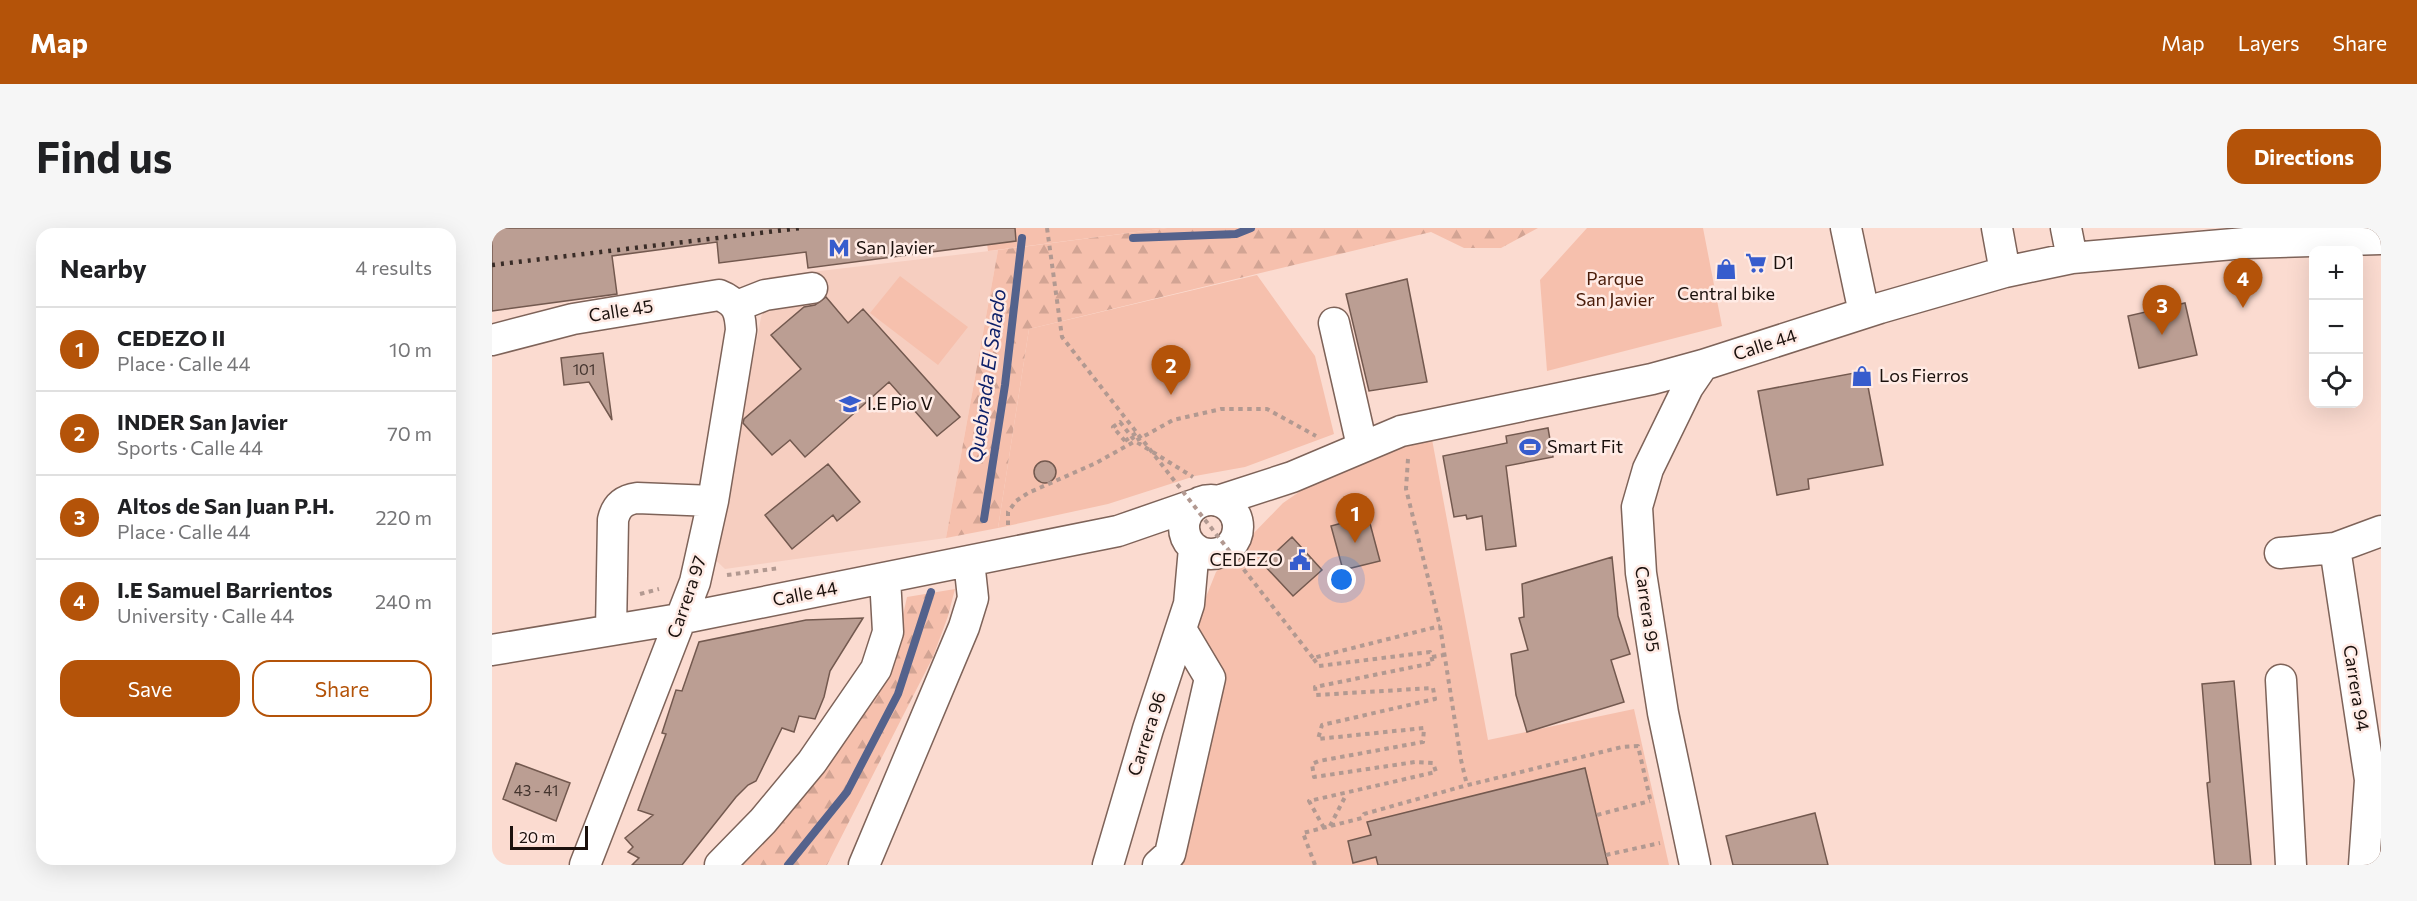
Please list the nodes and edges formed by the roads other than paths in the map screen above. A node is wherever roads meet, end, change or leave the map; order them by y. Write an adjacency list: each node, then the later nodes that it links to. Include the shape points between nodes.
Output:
1 (1846, 228): 11 (street)
2 (1997, 228): 8 (street)
3 (2066, 228): 7 (street)
4 (2298, 228): 6 (street, Calle 44)
5 (2381, 239): 6 (street, Calle 44)
6 (2246, 243): 7 (street, Calle 44)
7 (2072, 258): 8 (street, Calle 44)
8 (2005, 272): 11 (street, Calle 44)
9 (813, 288): 10 (street, via 765,296)
10 (739, 311): 13 (street, Calle 45, via 731,299 719,295 573,319); 18 (street, Carrera 97, via 741,330)
11 (1864, 314): 14 (street, Calle 44)
12 (1334, 323): 15 (street)
13 (492, 340)
14 (1703, 365): 15 (street, Calle 44, via 1401,431); 38 (street, Carrera 95, via 1648,469 1637,507 1641,573 1661,702)
15 (1362, 446): 16 (street, Calle 44)
16 (1292, 477): 17 (street, Calle 44); 21 (street, Calle 44)
17 (1204, 495): 19 (street, Calle 44); 21 (street, via 1231,508 1236,515); 22 (street, via 1186,516 1184,532)
18 (714, 501): 28 (street, Carrera 97, via 699,566); 29 (street, via 637,498 620,504 613,520)
19 (1118, 531): 22 (street, Calle 44); 25 (street, Calle 44)
20 (2381, 531): 23 (street)
21 (1232, 541): 22 (street, via 1209,554); 27 (street, Carrera 96)
22 (1190, 543): 27 (street, Carrera 96)
23 (2335, 548): 24 (street); 32 (street, Carrera 94)
24 (2280, 553)
25 (969, 561): 26 (street, Calle 44); 35 (street, via 973,598 964,627)
26 (885, 578): 28 (street, Calle 44); 34 (street, via 888,632 876,669 812,762)
27 (1186, 618): 36 (street, Carrera 96); 37 (street, via 1210,678 1170,854)
28 (679, 619): 29 (street, Calle 44); 33 (street, Carrera 97)
29 (611, 630): 30 (street, Calle 44)
30 (492, 650)
31 (2281, 680): 39 (street)
32 (2375, 778): 40 (street, Carrera 94)
33 (585, 865)
34 (720, 865)
35 (864, 865)
36 (1108, 865)
37 (1158, 865)
38 (1695, 865)
39 (2291, 865)
40 (2364, 865)

